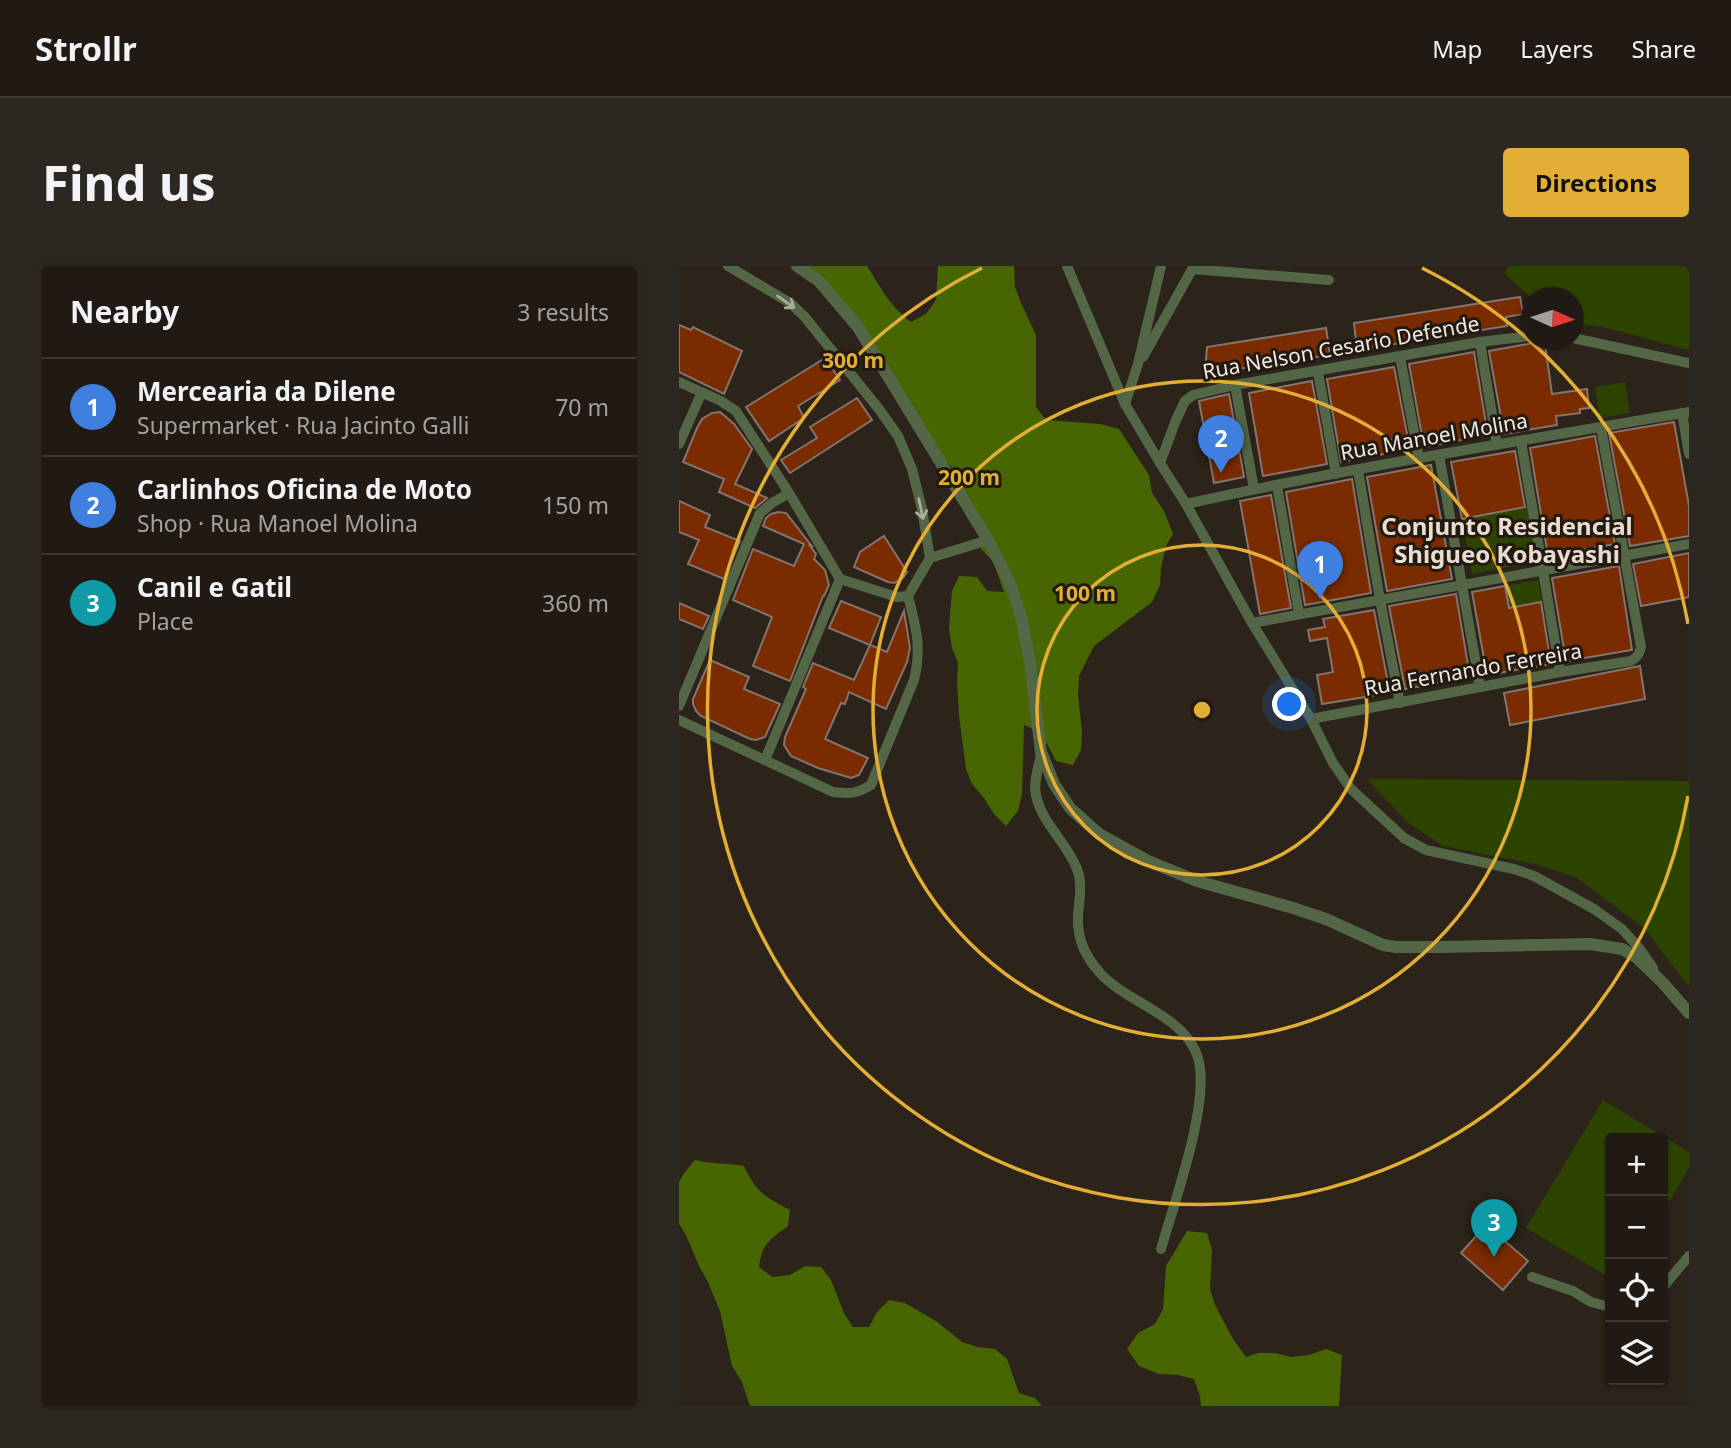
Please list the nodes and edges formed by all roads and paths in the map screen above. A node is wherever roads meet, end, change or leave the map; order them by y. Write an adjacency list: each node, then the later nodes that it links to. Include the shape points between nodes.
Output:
1 (728, 266): 36 (street, one-way to 36, via 804,316 898,436 912,469)
2 (797, 266): 33 (street, via 819,281 858,327)
3 (1067, 266): 17 (street)
4 (1161, 266): 12 (street)
5 (1193, 268): 6 (street); 12 (street)
6 (1329, 280)
7 (1521, 336): 9 (street, Rua Nelson Cesario Defende)
8 (1584, 340): 11 (street)
9 (1480, 342): 10 (street, Rua Nelson Cesario Defende); 22 (street)
10 (1400, 356): 13 (street, Rua Nelson Cesario Defende); 25 (street)
11 (1689, 363)
12 (1137, 365): 17 (street)
13 (1318, 372): 15 (street, Rua Nelson Cesario Defende); 28 (street)
14 (679, 382): 16 (street)
15 (1235, 385): 26 (street, Rua Nelson Cesario Defende, via 1185,401); 30 (street)
16 (702, 392): 21 (street); 31 (street, via 736,411)
17 (1125, 404): 26 (street)
18 (1685, 412): 19 (street, Rua Manoel Molina); 23 (street)
19 (1601, 428): 20 (street, Rua Manoel Molina); 35 (street)
20 (1521, 441): 22 (street, Rua Manoel Molina); 37 (street)
21 (679, 444)
22 (1497, 445): 24 (street, Rua Manoel Molina)
23 (1689, 454)
24 (1439, 455): 25 (street, Rua Manoel Molina); 39 (street)
25 (1419, 459): 27 (street, Rua Manoel Molina)
26 (1160, 463): 32 (street)
27 (1358, 470): 28 (street, Rua Manoel Molina); 41 (street)
28 (1336, 474): 29 (street, Rua Manoel Molina)
29 (1277, 485): 30 (street, Rua Manoel Molina); 42 (street)
30 (1254, 489): 32 (street, Rua Manoel Molina)
31 (789, 492): 38 (street); 47 (street, via 760,513)
32 (1186, 504): 43 (street)
33 (988, 540): 36 (street); 50 (street, via 1020,612)
34 (1689, 544): 35 (street)
35 (1623, 555): 37 (street); 44 (street, Rua Fernando Ferreira, via 1640,654 1631,661)
36 (930, 558): 40 (street)
37 (1543, 570): 39 (street); 44 (street)
38 (840, 579): 40 (street, via 897,597); 51 (street)
39 (1462, 586): 41 (street); 45 (street)
40 (908, 596): 51 (street, via 919,639 918,664 870,785 860,792 833,792)
41 (1380, 600): 42 (street); 46 (street)
42 (1299, 614): 43 (street)
43 (1252, 623): 48 (street)
44 (1560, 673): 45 (street, Rua Fernando Ferreira)
45 (1480, 687): 46 (street, Rua Fernando Ferreira)
46 (1400, 703): 48 (street, Rua Fernando Ferreira)
47 (679, 706)
48 (1311, 719): 52 (street, via 1351,789 1404,838 1426,850 1514,869 1557,887 1622,929)
49 (679, 720): 51 (street)
50 (1041, 752): 52 (street, via 1070,808 1099,834 1197,881 1326,919 1383,945 1590,944 1622,948); 54 (street, via 1036,797 1078,871 1083,950 1114,986 1186,1036 1199,1058 1201,1085 1195,1124)
51 (765, 760)
52 (1663, 983): 53 (street)
53 (1689, 1013)
54 (1161, 1249)
55 (1689, 1256): 57 (street)
56 (1532, 1277): 58 (street)
57 (1668, 1281)
58 (1605, 1305)

